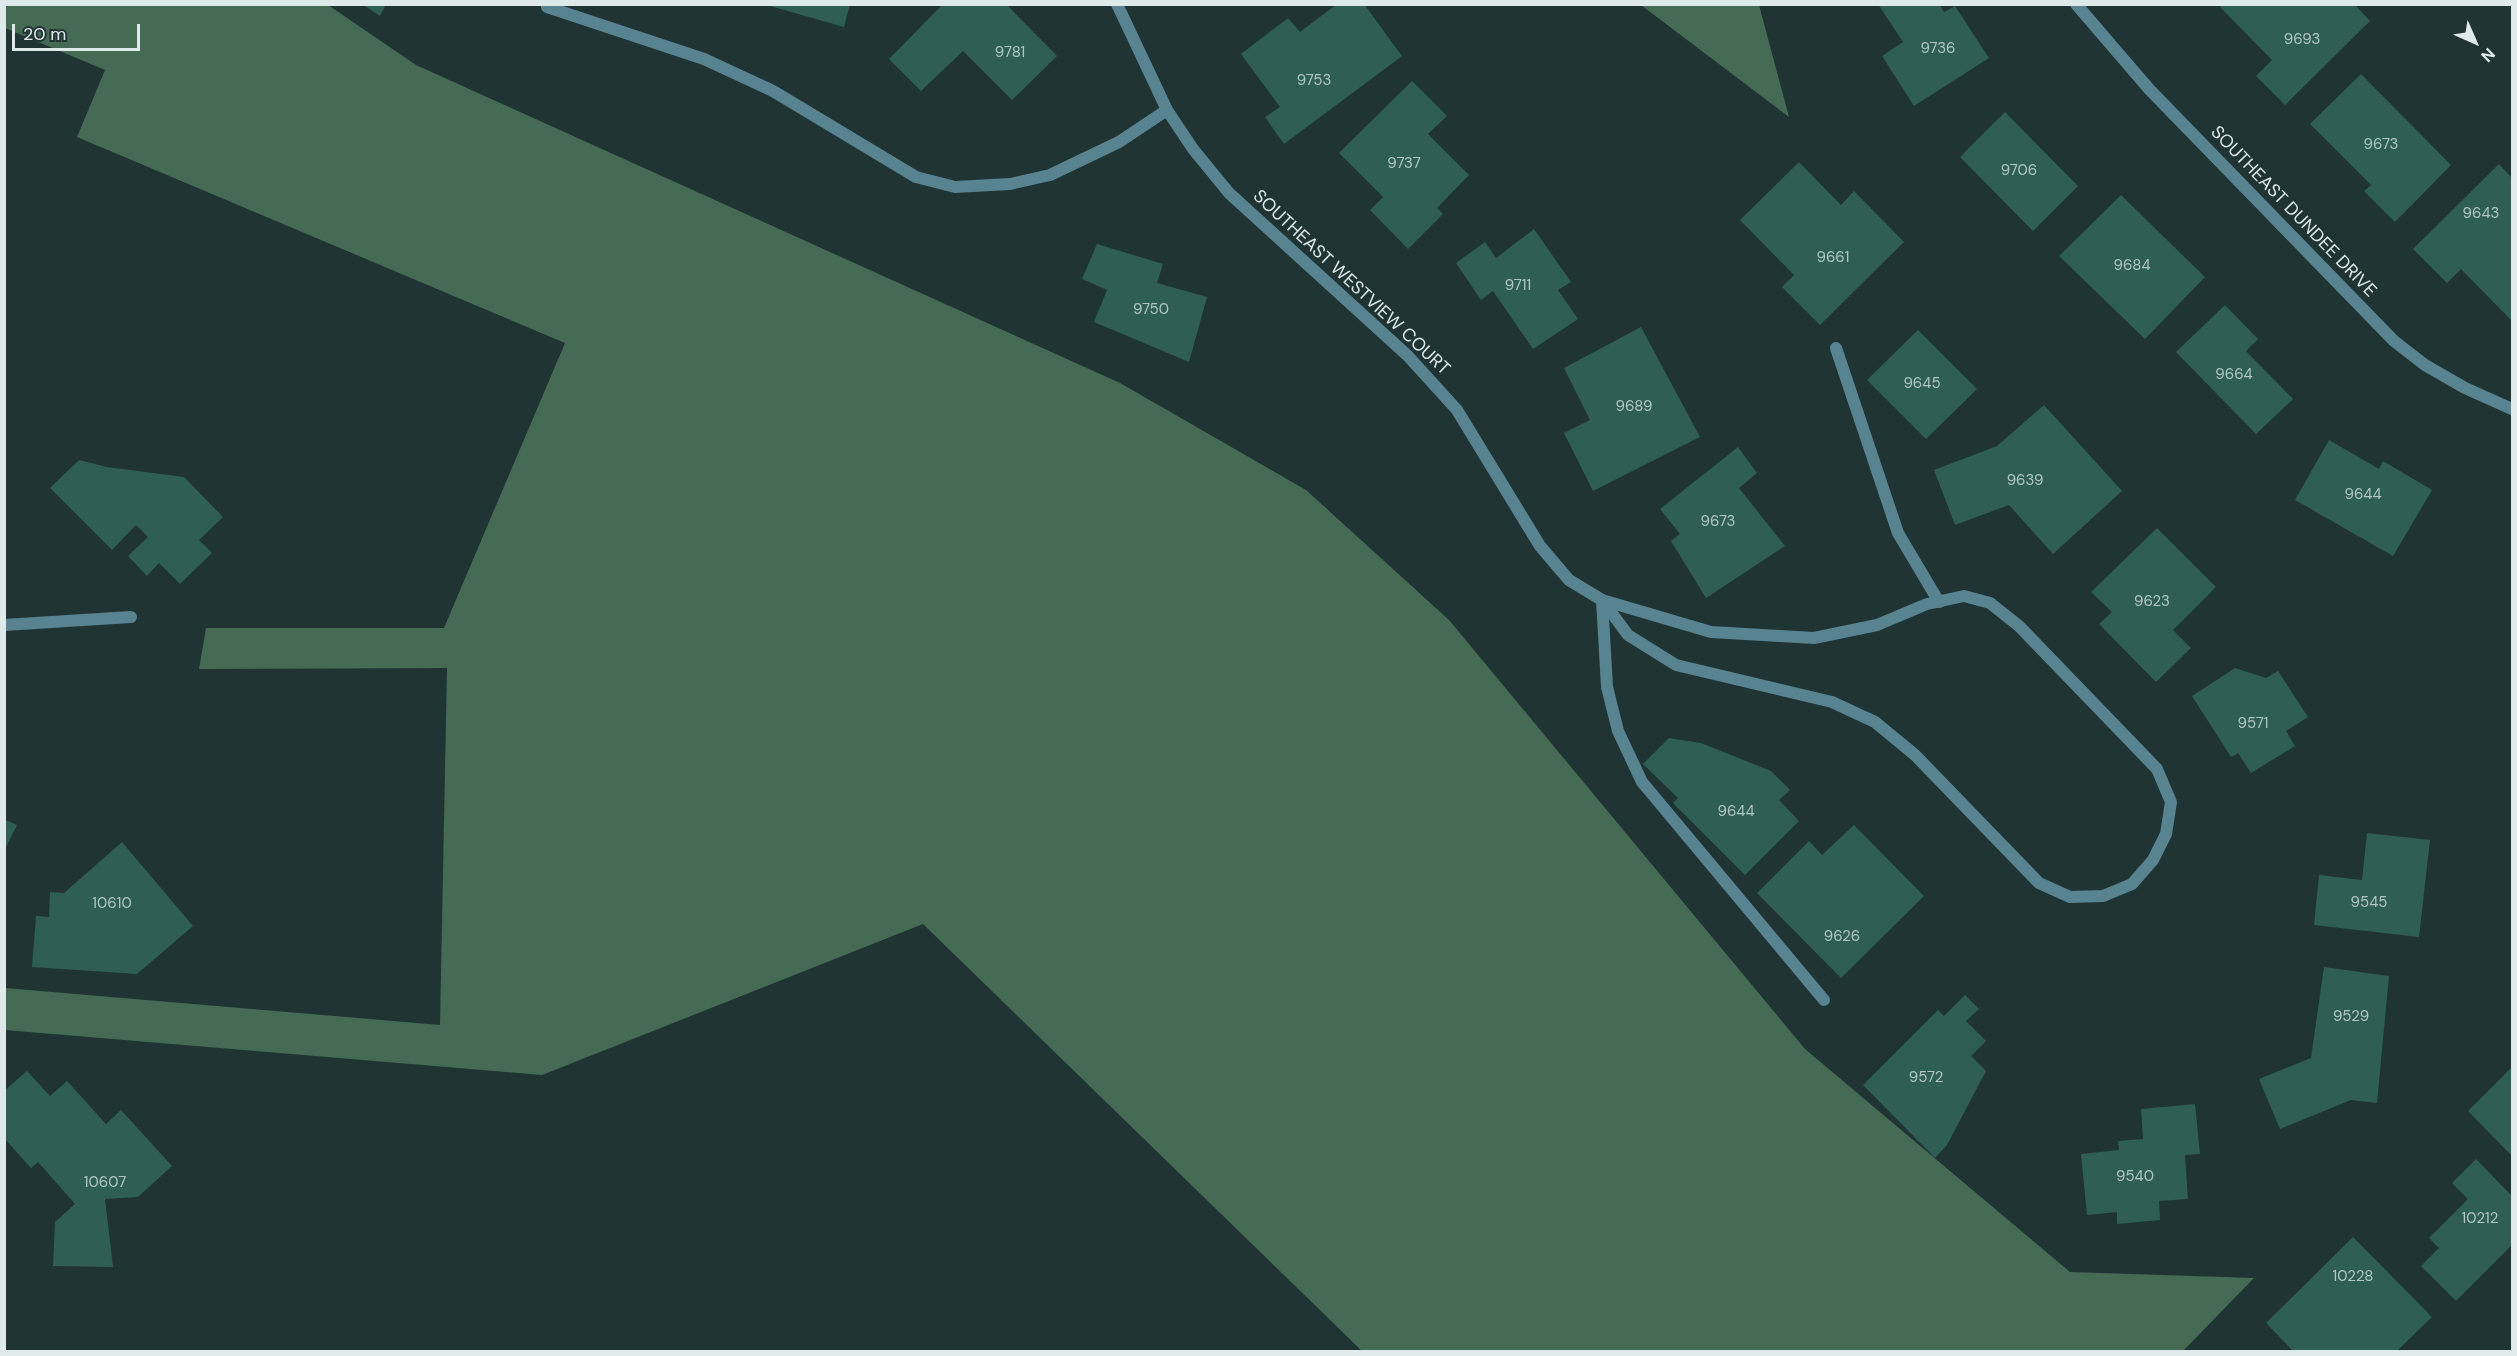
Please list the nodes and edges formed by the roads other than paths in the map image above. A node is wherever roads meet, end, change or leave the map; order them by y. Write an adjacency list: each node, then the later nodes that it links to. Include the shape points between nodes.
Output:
1 (1117, 4): 4 (street, SOUTHEAST WESTVIEW COURT)
2 (2076, 4): 6 (street, SOUTHEAST DUNDEE DRIVE, via 2149,89 2394,340 2445,377)
3 (547, 6): 4 (street, via 704,59 773,91 916,177 955,187 1010,184 1050,175 1119,142)
4 (1167, 110): 7 (street, SOUTHEAST WESTVIEW COURT, via 1229,193 1408,356 1457,410 1540,546 1569,580)
5 (1836, 348): 8 (street, via 1898,533)
6 (2512, 409)
7 (1602, 600): 8 (street, SOUTHEAST WESTVIEW COURT, via 1711,632 1814,638 1877,625); 8 (street, SOUTHEAST WESTVIEW COURT, via 1628,634 1676,666 1832,702 1875,722 1915,755 2039,883 2070,897 2103,896 2132,884 2153,860 2166,834 2171,802 2157,770 2019,626 1990,603 1964,596); 11 (street, via 1607,687 1618,731 1642,782)
8 (1939, 602)
9 (131, 616): 10 (street)
10 (4, 625)
11 (1824, 1000)

